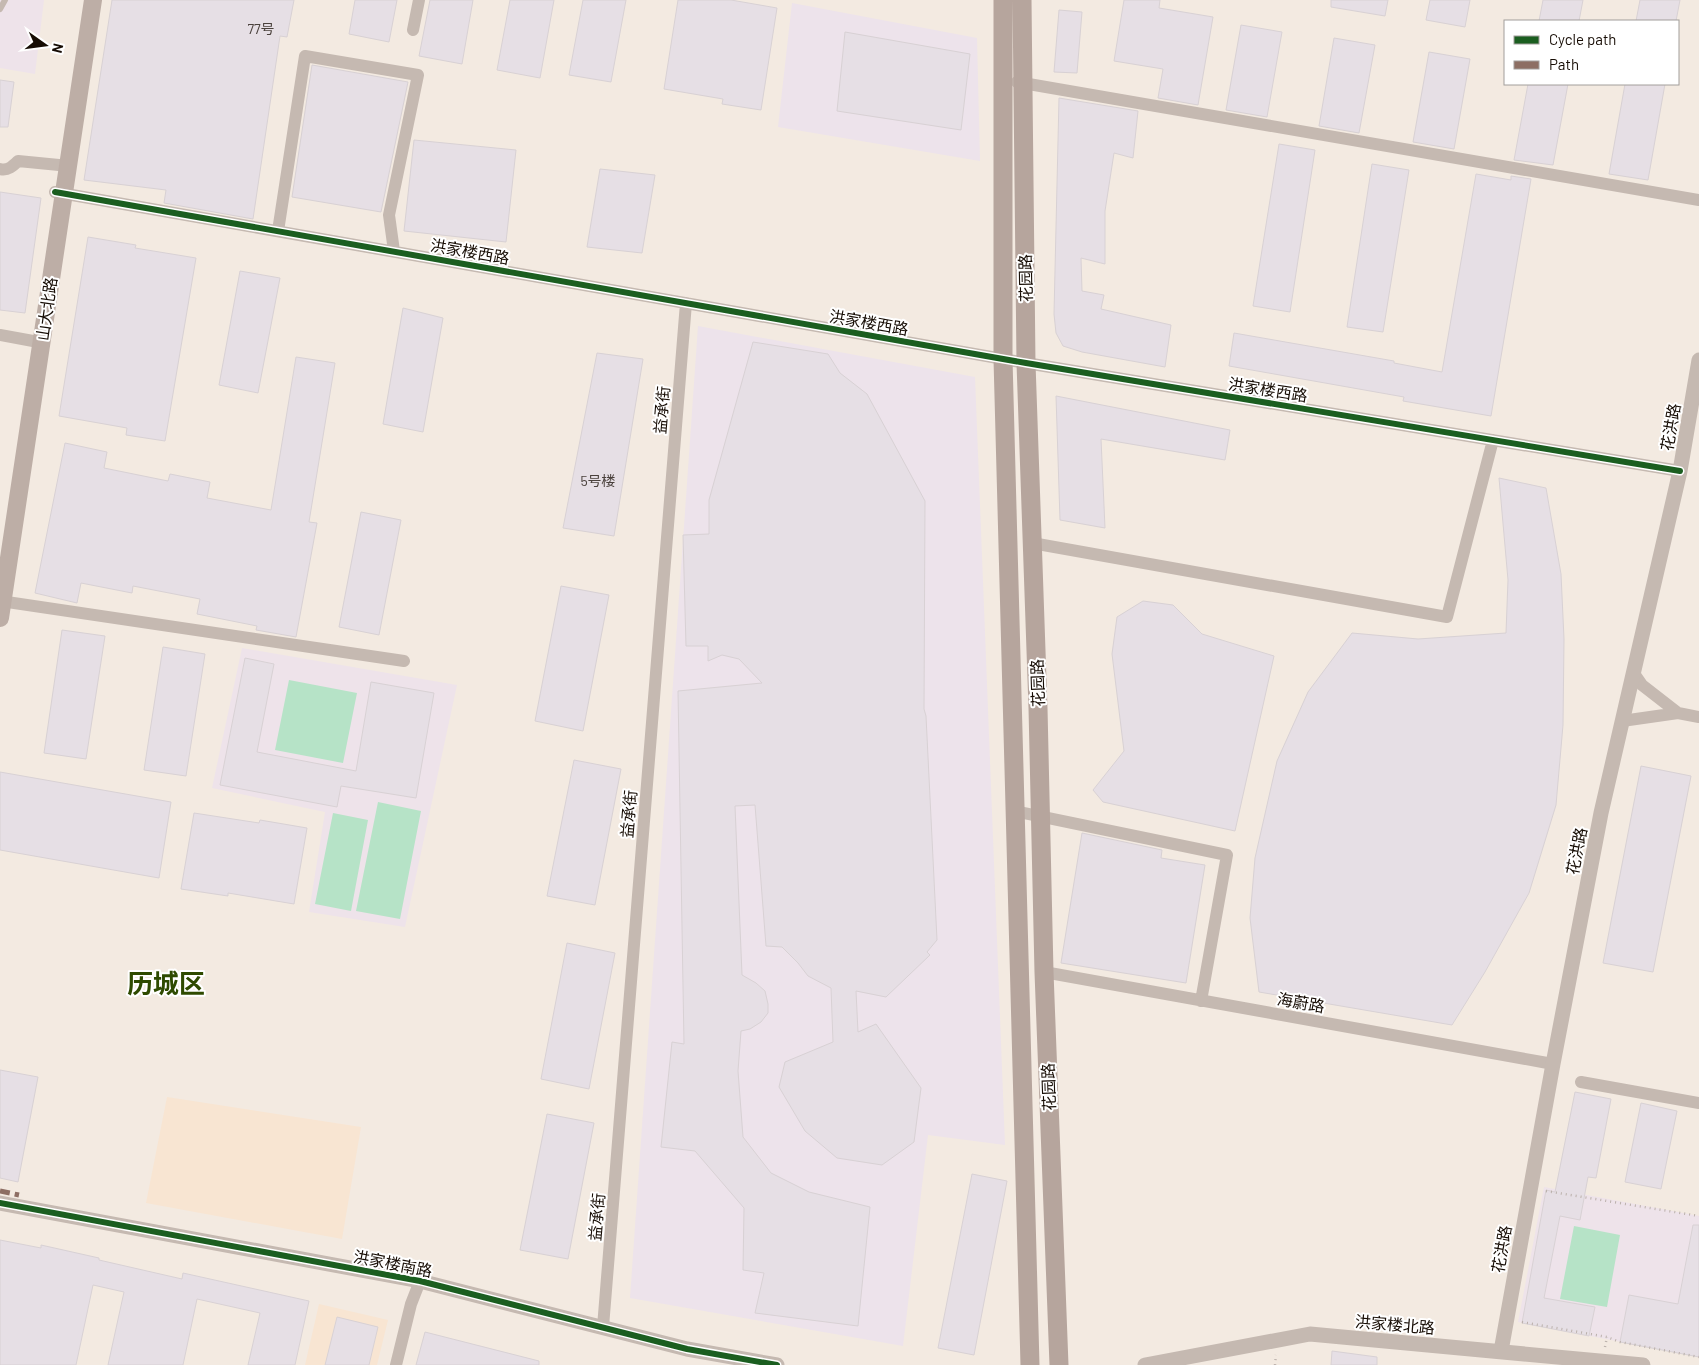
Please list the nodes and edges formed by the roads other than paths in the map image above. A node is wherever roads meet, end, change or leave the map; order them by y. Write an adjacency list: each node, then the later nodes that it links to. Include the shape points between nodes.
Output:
1 (5, 0): 7 (lane)
2 (85, 0): 11 (main road, 山大北路)
3 (93, 0): 13 (main road, 山大北路)
4 (419, 0): 8 (street)
5 (1003, 0): 9 (main road, 花园路)
6 (1022, 0): 10 (main road, 花园路)
7 (0, 9)
8 (413, 30)
9 (1003, 80): 10 (street); 20 (main road, 花园路)
10 (1023, 83): 14 (street); 22 (main road, 花园路)
11 (59, 165): 12 (street, via 18,160 13,167); 13 (main road, 山大北路)
12 (0, 170)
13 (59, 192): 15 (street, 洪家楼西路); 19 (main road, 山大北路); 27 (main road, 山大北路)
14 (1699, 200)
15 (278, 231): 16 (street, 洪家楼西路); 16 (street, via 305,56 418,75 389,215)
16 (394, 251): 17 (street, 洪家楼西路)
17 (686, 303): 20 (street, 洪家楼西路); 42 (street, 益承街)
18 (0, 335): 19 (street)
19 (33, 341): 26 (main road, 山大北路)
20 (1003, 360): 22 (street, 洪家楼西路); 33 (main road, 花园路)
21 (1699, 360): 24 (street, 花洪路)
22 (1026, 363): 23 (street, 洪家楼西路); 25 (main road, 花园路)
23 (1493, 440): 24 (street, 洪家楼西路); 25 (street, via 1447,617)
24 (1680, 470): 29 (street, 花洪路)
25 (1032, 543): 34 (main road, 花园路)
26 (0, 565)
27 (1, 607): 28 (street)
28 (404, 661)
29 (1633, 672): 30 (street, via 1642,685); 32 (street, 花洪路)
30 (1678, 713): 31 (street); 32 (street)
31 (1699, 717)
32 (1622, 721): 37 (street, 花洪路)
33 (1014, 811): 34 (street); 46 (main road, 花园路)
34 (1040, 816): 35 (main road, 花园路); 36 (street, via 1227,855)
35 (1044, 972): 36 (street, 海蔚路); 47 (main road, 花园路)
36 (1201, 1001): 37 (street, 海蔚路)
37 (1552, 1064): 43 (street, 花洪路)
38 (1581, 1082): 39 (street)
39 (1699, 1103)
40 (0, 1203): 41 (street, 洪家楼南路)
41 (420, 1282): 42 (street, 洪家楼南路); 44 (street, via 411,1304)
42 (603, 1327): 45 (street, 洪家楼南路, via 687,1348)
43 (1501, 1351): 48 (street, 洪家楼北路, via 1310,1334); 49 (street, 洪家楼北路)
44 (396, 1365)
45 (777, 1365)
46 (1030, 1365)
47 (1059, 1365)
48 (1145, 1365)
49 (1643, 1365)

